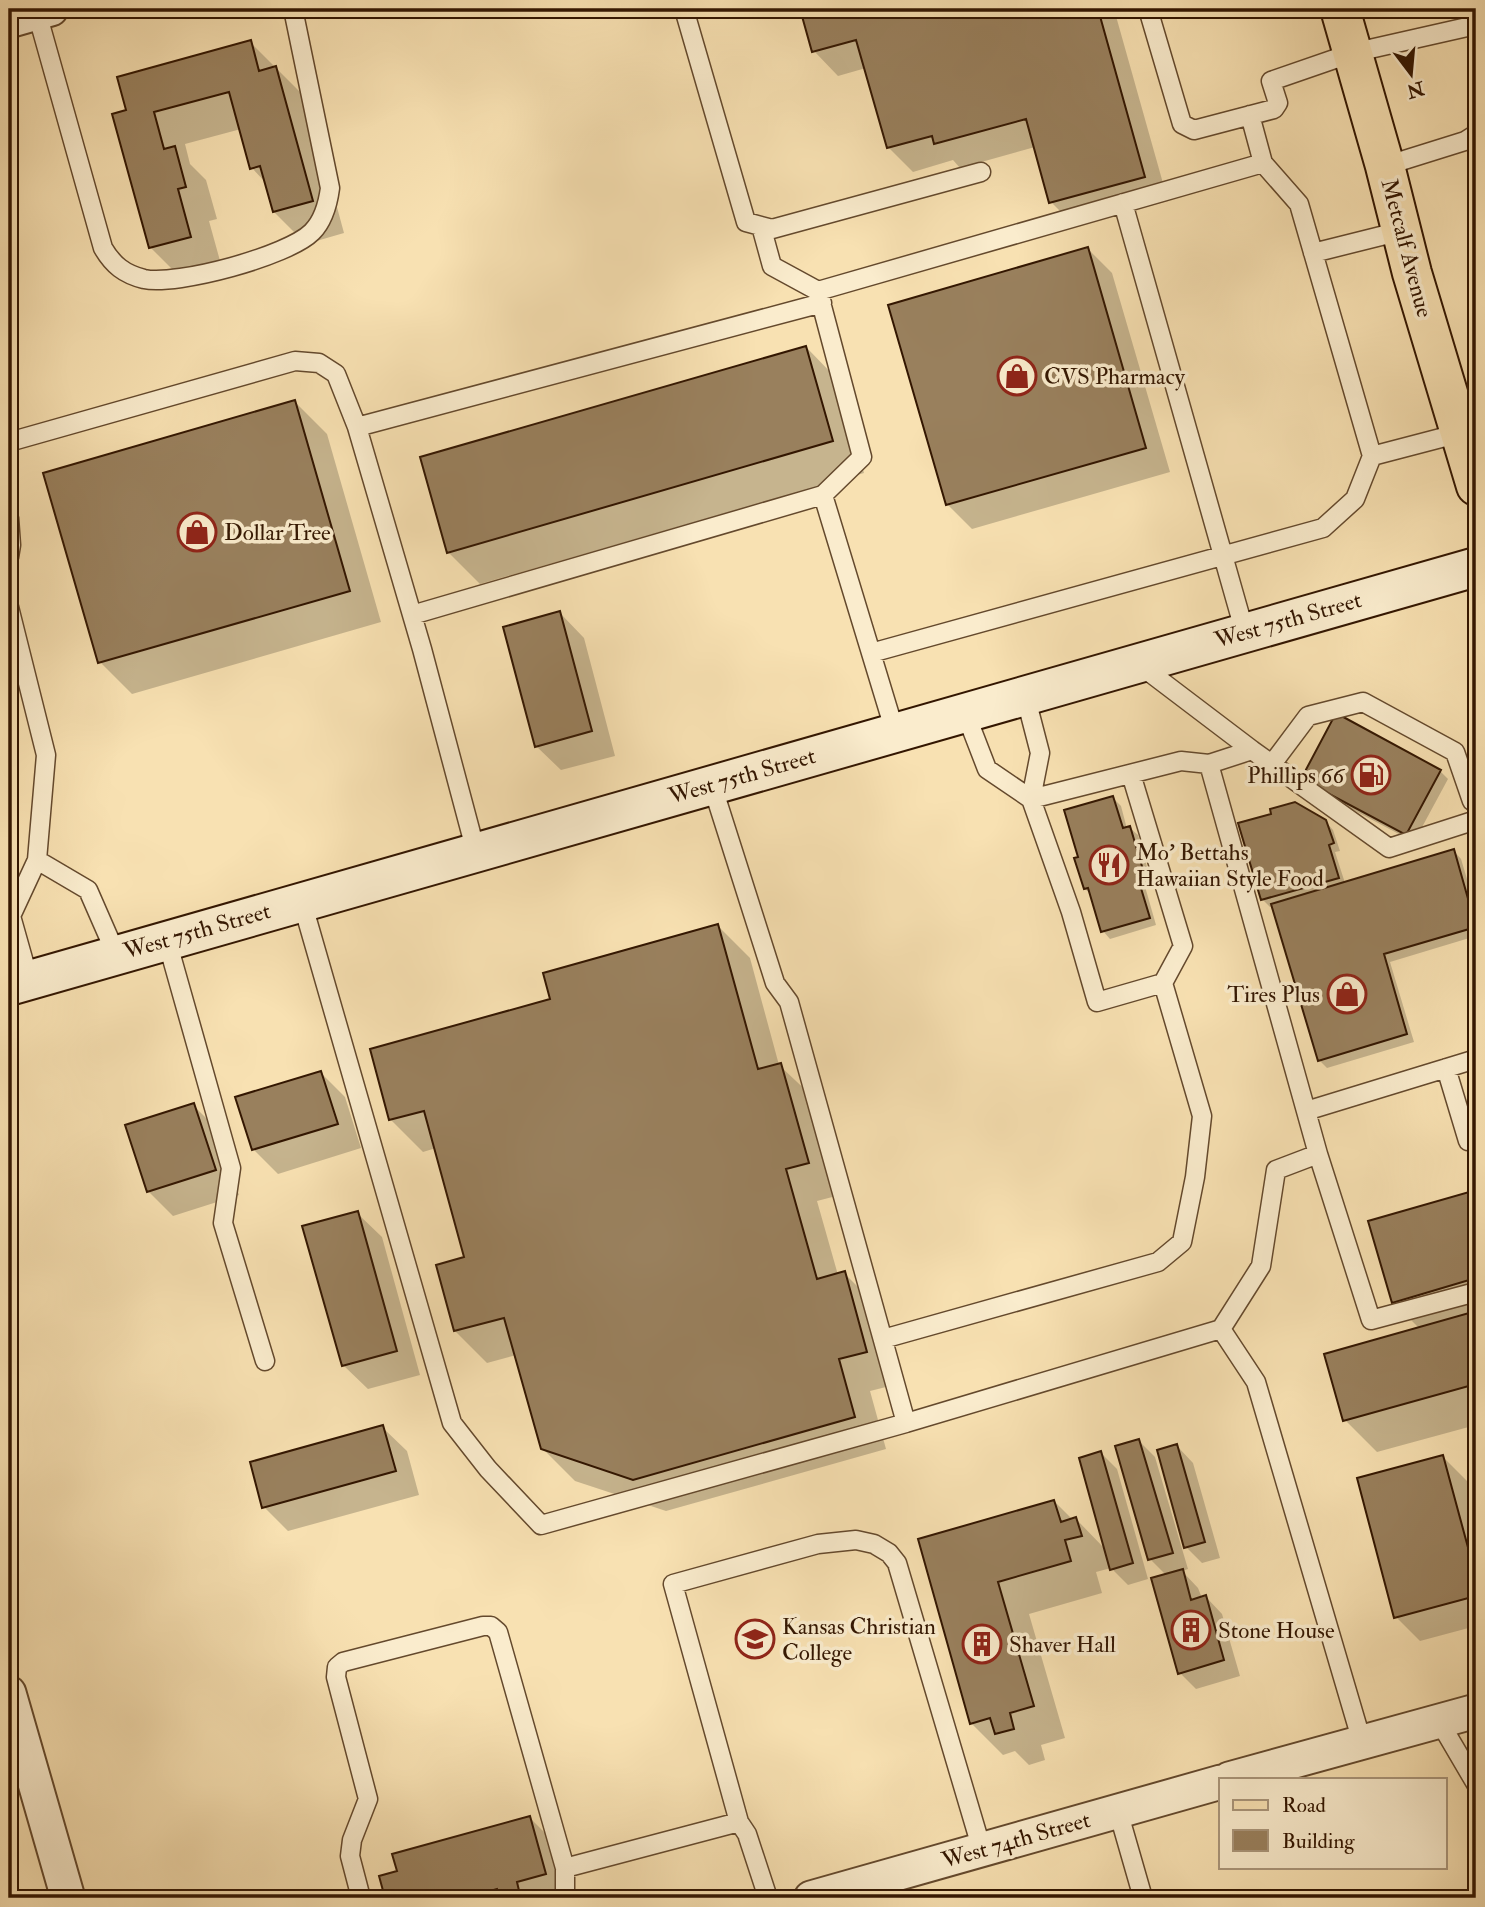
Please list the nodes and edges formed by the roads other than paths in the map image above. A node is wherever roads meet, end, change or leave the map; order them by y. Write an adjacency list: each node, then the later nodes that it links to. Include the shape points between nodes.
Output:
1 (293, 9): 6 (lane, via 330,188 327,208 312,232 284,248 237,266 164,280 124,272 112,264 103,248)
2 (684, 9): 15 (lane, via 746,222)
3 (1148, 9): 9 (lane, via 1182,124 1195,130)
4 (1340, 9): 8 (main road, Metcalf Avenue)
5 (1472, 9): 7 (lane)
6 (32, 14)
7 (1476, 25): 8 (lane)
8 (1352, 52): 9 (lane, via 1270,81 1278,103); 12 (main road, Metcalf Avenue)
9 (1250, 115): 11 (lane)
10 (1476, 134): 12 (lane)
11 (1263, 163): 14 (lane); 17 (lane, via 1299,204)
12 (1385, 166): 16 (main road, Metcalf Avenue)
13 (981, 172): 15 (lane, via 772,229)
14 (1123, 203): 18 (lane); 26 (lane)
15 (761, 226): 18 (lane, via 772,266)
16 (1401, 231): 17 (lane); 20 (main road, Metcalf Avenue)
17 (1313, 253): 22 (lane)
18 (820, 297): 19 (lane); 24 (lane, via 862,457)
19 (357, 427): 21 (lane, via 336,373 319,363 295,361); 30 (lane)
20 (1460, 433): 22 (lane); 23 (main road, Metcalf Avenue)
21 (9, 442)
22 (1372, 456): 26 (lane, via 1355,499 1322,528)
23 (1476, 486)
24 (822, 495): 30 (lane); 32 (lane)
25 (9, 518): 27 (lane)
26 (1223, 555): 31 (lane); 32 (lane)
27 (9, 557)
28 (1476, 567): 31 (main road, West 75th Street)
29 (9, 607): 46 (lane, via 46,755)
30 (412, 615): 45 (lane)
31 (1245, 633): 33 (main road, West 75th Street)
32 (871, 653): 36 (lane)
33 (1137, 663): 34 (main road, West 75th Street); 37 (lane)
34 (1025, 695): 35 (main road, West 75th Street); 42 (lane, via 1040,754)
35 (965, 712): 36 (main road, West 75th Street); 42 (lane, via 987,769)
36 (895, 732): 41 (main road, West 75th Street)
37 (1252, 750): 38 (lane); 39 (lane)
38 (1209, 764): 40 (lane, via 1181,761); 54 (lane)
39 (1272, 764): 43 (lane, via 1308,716 1363,702 1455,752); 44 (lane, via 1389,848)
40 (1131, 774): 42 (lane); 51 (lane, via 1184,946)
41 (712, 785): 45 (main road, West 75th Street); 59 (lane, via 775,983 789,1002)
42 (1031, 799): 51 (lane, via 1097,1002)
43 (1475, 805)
44 (1476, 820)
45 (476, 852): 47 (main road, West 75th Street)
46 (37, 860): 49 (lane, via 88,890); 50 (lane, via 11,916)
47 (302, 902): 48 (main road, West 75th Street); 61 (lane, via 453,1423 488,1469 541,1525)
48 (167, 941): 49 (main road, West 75th Street); 60 (lane, via 231,1168 223,1223)
49 (116, 954): 50 (main road, West 75th Street)
50 (19, 983)
51 (1163, 983): 59 (lane, via 1202,1116 1182,1242 1158,1262)
52 (1476, 1059): 53 (lane)
53 (1446, 1068): 54 (lane); 55 (lane)
54 (1306, 1111): 56 (lane)
55 (1468, 1141)
56 (1318, 1154): 57 (lane, via 1371,1320); 58 (lane, via 1276,1170 1261,1266)
57 (1476, 1292)
58 (1221, 1329): 61 (lane); 65 (lane, via 1256,1382)
59 (883, 1339): 61 (lane)
60 (265, 1361)
61 (906, 1423)
62 (9, 1693): 73 (street)
63 (1476, 1711): 64 (street)
64 (1439, 1721): 65 (street); 68 (lane)
65 (1362, 1742): 66 (street)
66 (1233, 1778)
67 (1219, 1783): 69 (street, West 74th Street)
68 (1476, 1784)
69 (1118, 1811): 71 (street, West 74th Street); 78 (lane)
70 (739, 1822): 71 (lane, via 673,1584 818,1544 856,1540 874,1544 897,1563); 72 (lane); 76 (lane)
71 (982, 1850): 77 (street, West 74th Street)
72 (565, 1868): 74 (lane, via 498,1632 482,1626 337,1667 368,1798 350,1856); 75 (lane)
73 (68, 1898)
74 (361, 1898)
75 (565, 1898)
76 (768, 1898)
77 (811, 1898)
78 (1143, 1898)

